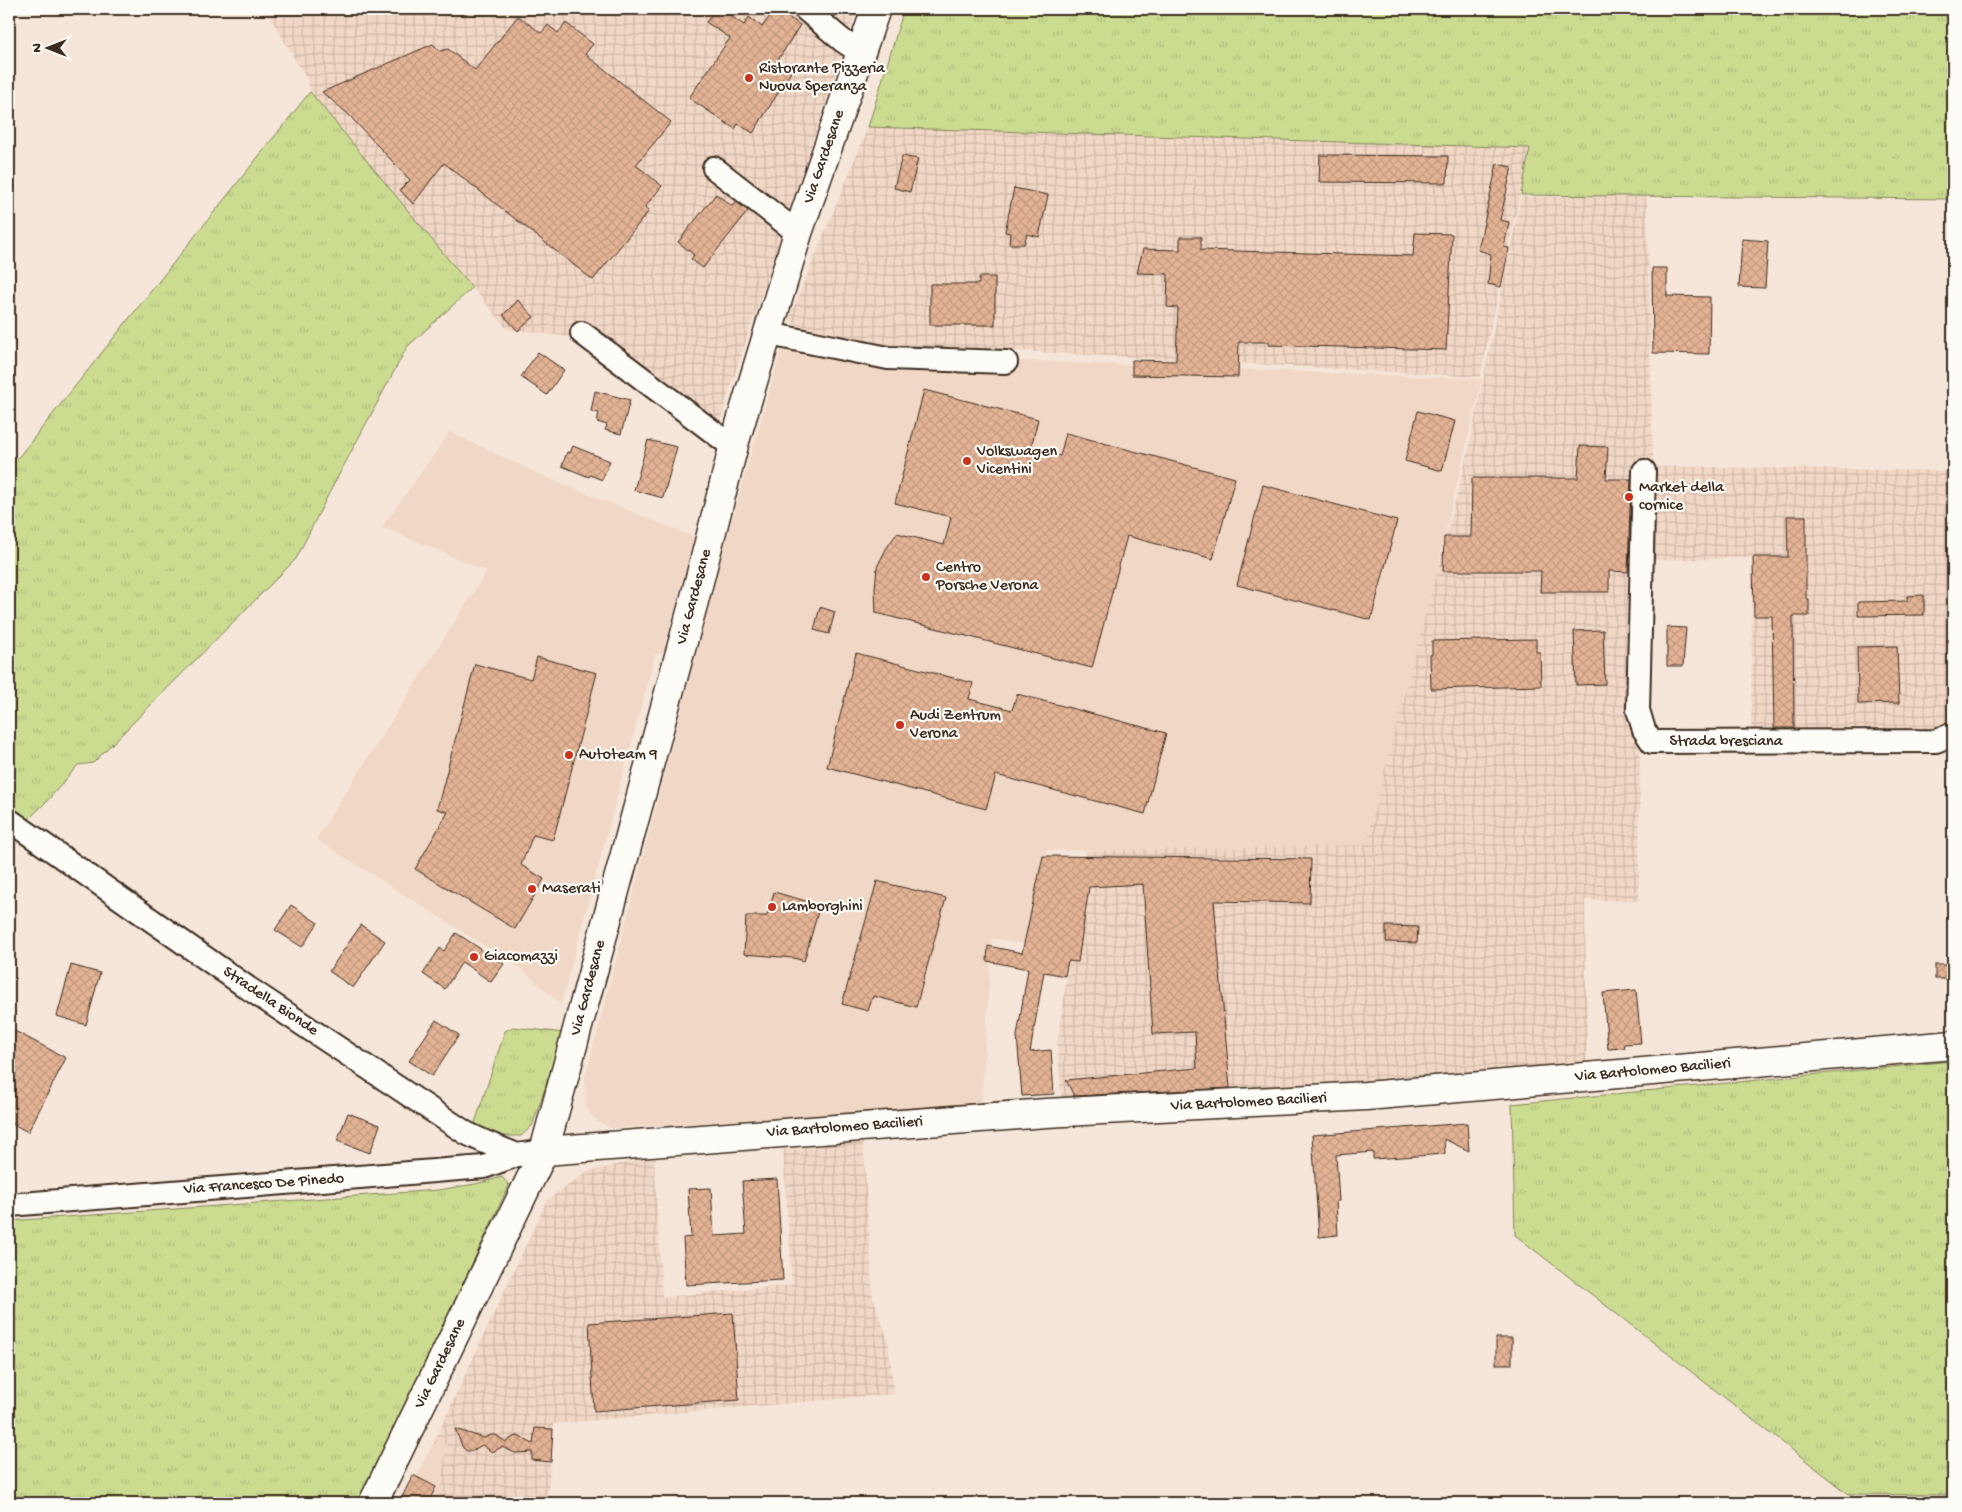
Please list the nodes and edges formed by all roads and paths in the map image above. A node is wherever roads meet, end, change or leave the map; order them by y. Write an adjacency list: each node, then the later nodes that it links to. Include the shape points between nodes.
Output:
1 (805, 9): 3 (street, via 843,41)
2 (876, 9): 3 (main road, Via Gardesane)
3 (862, 52): 5 (main road, Via Gardesane)
4 (714, 168): 5 (street)
5 (798, 232): 7 (main road, Via Gardesane)
6 (582, 333): 9 (street)
7 (769, 334): 8 (street, via 888,358); 9 (main road, Via Gardesane)
8 (1006, 362)
9 (733, 447): 14 (main road, Via Gardesane, via 692,610)
10 (1644, 471): 11 (street, Strada bresciana, via 1638,710 1644,730 1652,742 1936,741)
11 (1953, 734)
12 (9, 820): 15 (street, Stradella Bionde, via 248,988 466,1133)
13 (1953, 1045): 14 (main road, Via Bartolomeo Bacilieri, via 1366,1096 1036,1114)
14 (544, 1151): 15 (street); 17 (main road, Via Gardesane)
15 (517, 1155): 16 (street, Via Francesco De Pinedo, via 484,1168)
16 (9, 1205)
17 (373, 1503)

